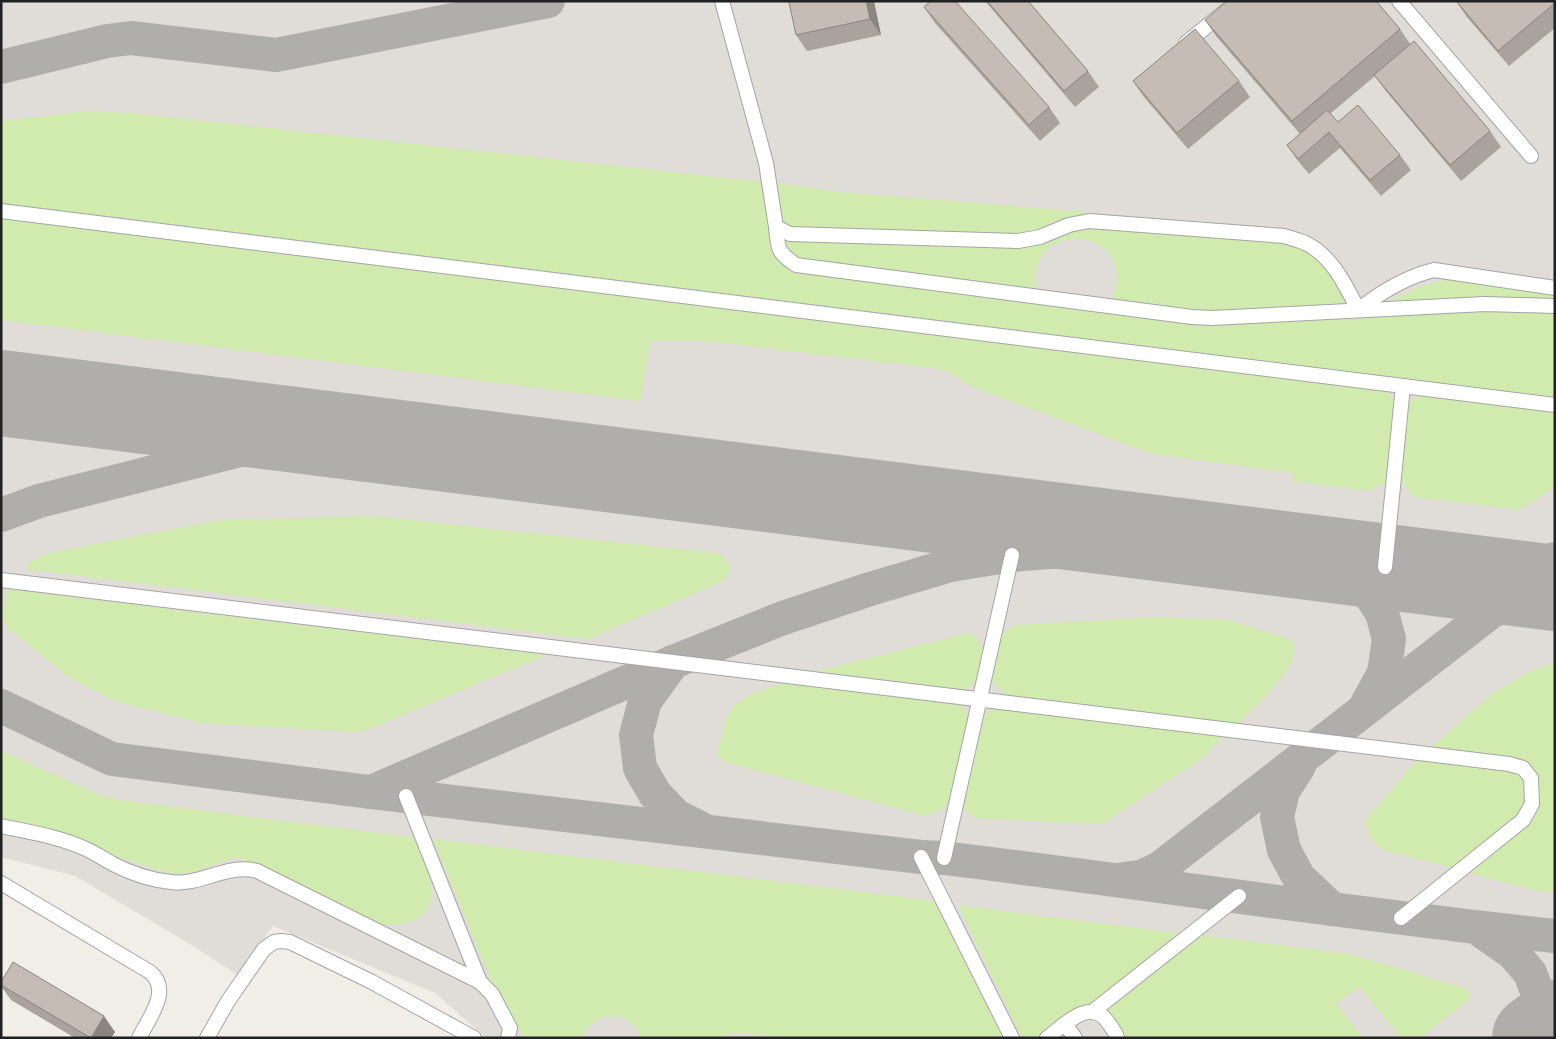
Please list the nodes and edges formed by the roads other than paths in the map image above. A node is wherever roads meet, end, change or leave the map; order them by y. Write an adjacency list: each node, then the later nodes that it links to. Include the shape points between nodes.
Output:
1 (722, 1): 7 (street, via 766,163)
2 (1238, 1): 4 (street)
3 (1399, 1): 5 (street)
4 (1177, 51)
5 (1531, 156)
6 (1, 211): 11 (street)
7 (776, 227): 10 (street, via 778,248 796,265 1192,317); 10 (street, via 790,234 1018,241 1089,221 1284,236 1320,252 1347,286)
8 (1555, 288): 10 (street, via 1434,270 1394,285)
9 (1555, 306): 10 (street, via 1485,304)
10 (1358, 310)
11 (1403, 386): 12 (street); 14 (street)
12 (1555, 405)
13 (1012, 555): 16 (street)
14 (1385, 566)
15 (1, 580): 16 (street)
16 (980, 699): 20 (street); 23 (street, via 1523,768 1531,778 1532,804 1523,820)
17 (406, 796): 24 (street)
18 (1, 826): 24 (street, via 71,843 140,875 170,882 185,883 233,870 257,871)
19 (921, 857): 31 (street)
20 (944, 858)
21 (1, 883): 28 (street, via 157,977 160,992 157,1003)
22 (1239, 896): 25 (street)
23 (1401, 918)
24 (480, 982): 27 (street, via 492,994)
25 (1092, 1012): 26 (street, via 1079,1014); 34 (street, via 1105,1018)
26 (1065, 1024): 32 (street); 33 (street)
27 (512, 1034)
28 (139, 1038)
29 (207, 1038): 30 (street, via 264,949 281,941 290,942 355,974)
30 (474, 1038)
31 (1012, 1038)
32 (1048, 1038)
33 (1075, 1038)
34 (1117, 1038)

